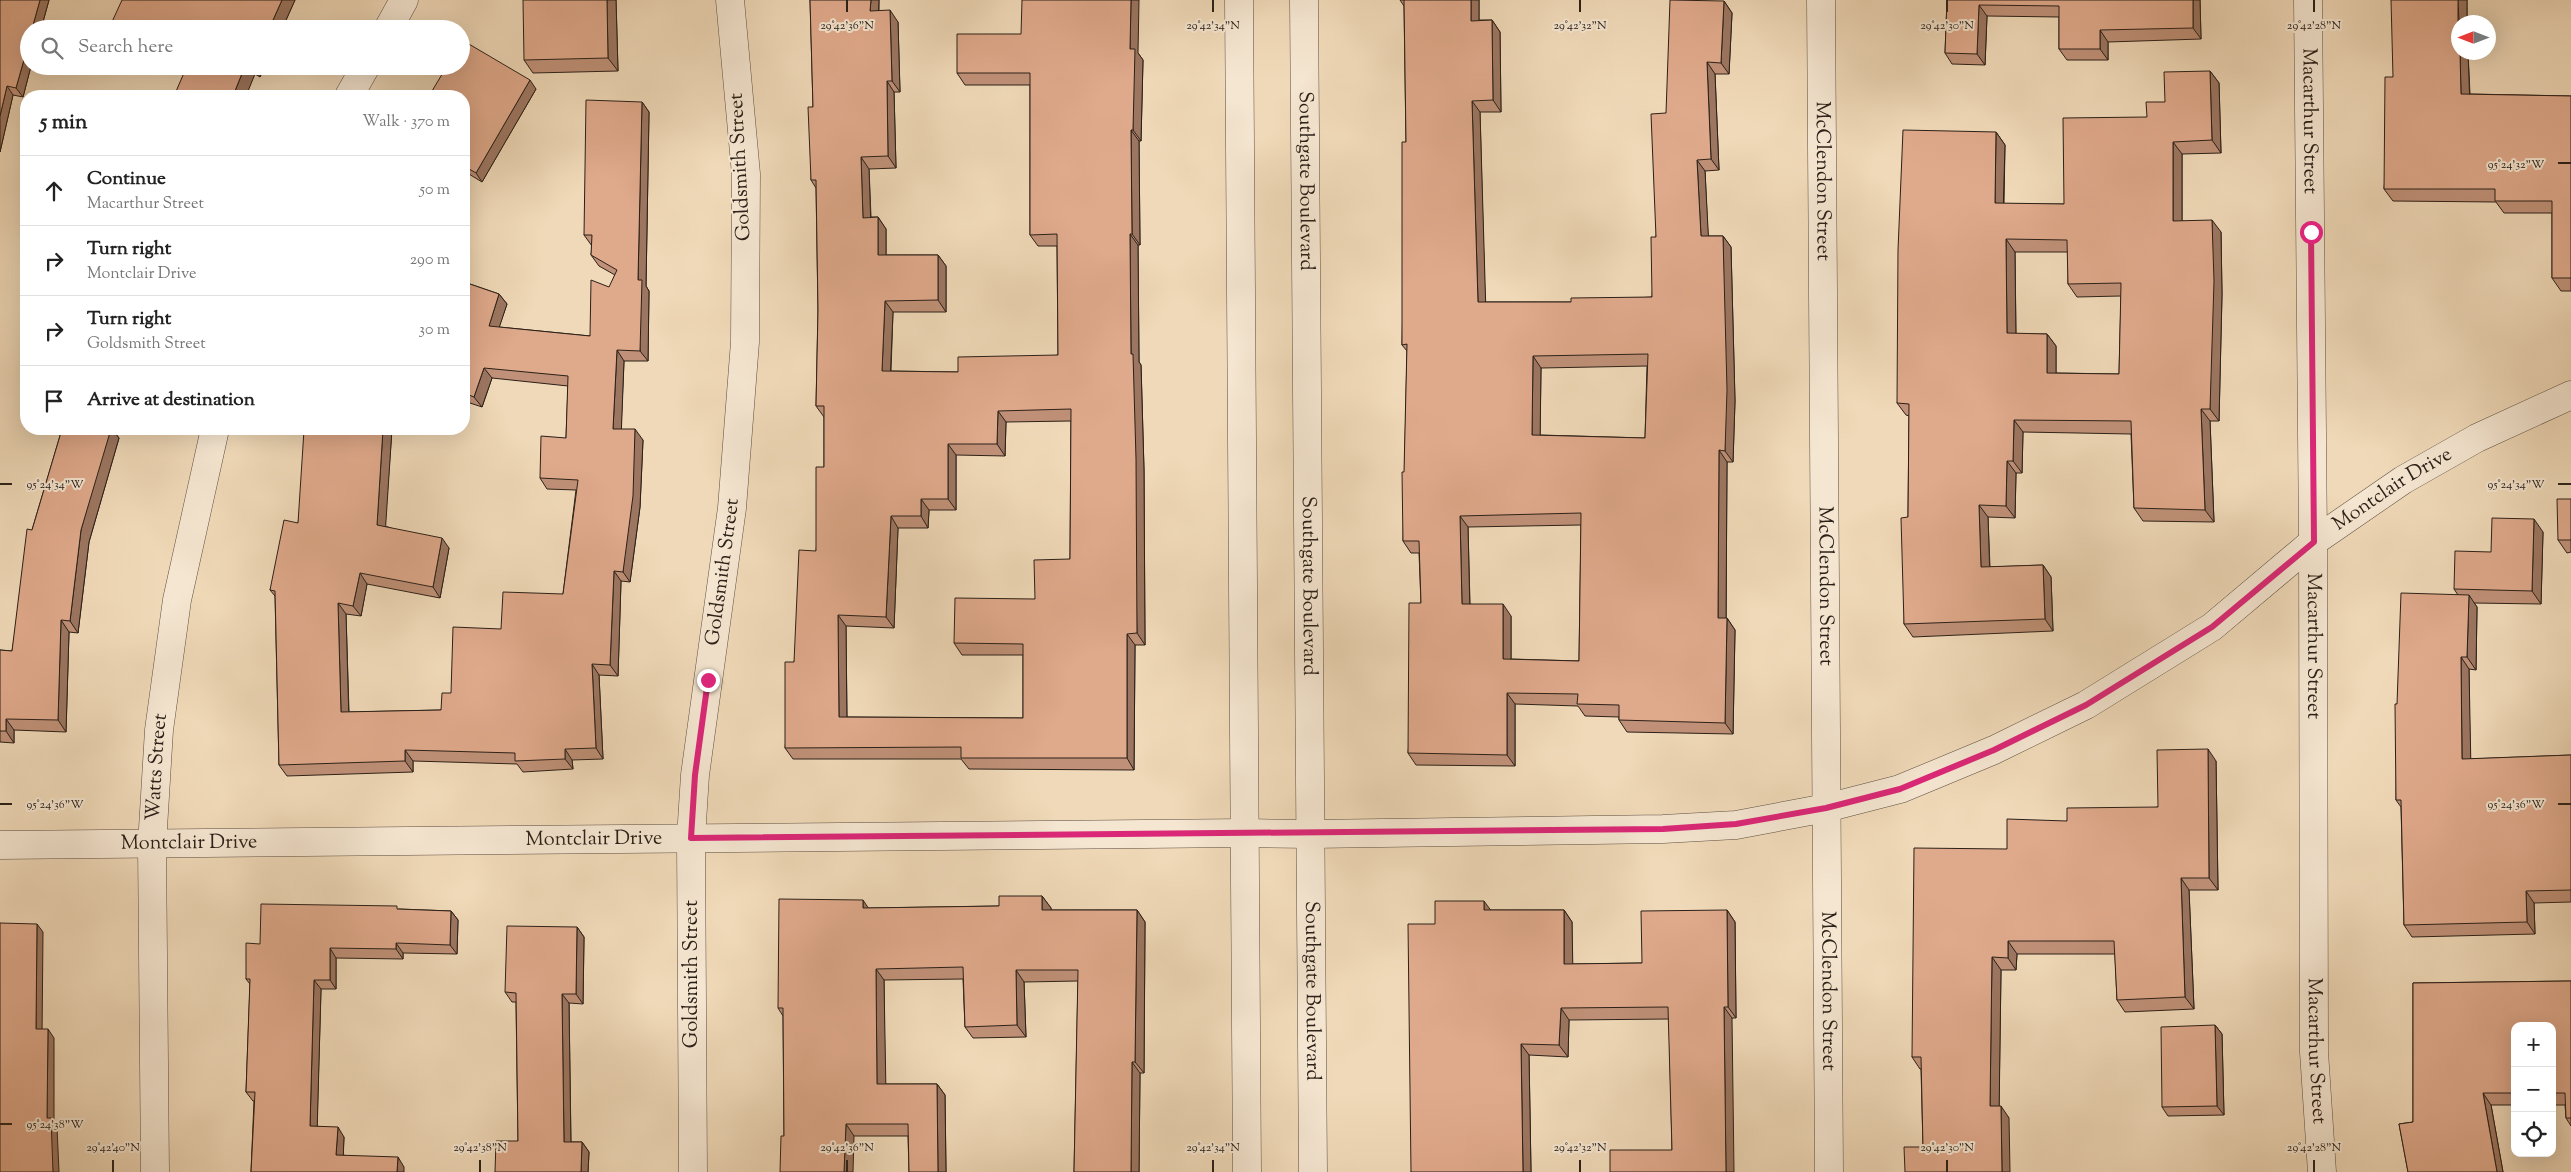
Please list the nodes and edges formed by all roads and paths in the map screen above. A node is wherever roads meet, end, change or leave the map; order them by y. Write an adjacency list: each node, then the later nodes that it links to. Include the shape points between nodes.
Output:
1 (404, 0): 7 (street)
2 (730, 0): 16 (street, Goldsmith Street, via 746,174 745,342 732,508 695,775)
3 (1239, 0): 14 (street)
4 (1304, 0): 15 (street, Southgate Boulevard)
5 (1821, 0): 13 (street, McClendon Street)
6 (2308, 0): 12 (street, Macarthur Street)
7 (393, 20)
8 (361, 75): 9 (street)
9 (352, 90)
10 (2571, 395): 12 (street, Montclair Drive, via 2477,438 2412,476)
11 (214, 435): 18 (street, Watts Street, via 177,600 159,730)
12 (2314, 542): 13 (street, Montclair Drive, via 2212,627 2086,705 1994,750 1900,789); 24 (street, Macarthur Street, via 2314,1052)
13 (1826, 808): 15 (street, Montclair Drive, via 1736,824 1663,829); 23 (street, McClendon Street)
14 (1245, 833): 15 (street, Montclair Drive); 16 (street, Montclair Drive); 21 (street)
15 (1311, 834): 22 (street, Southgate Boulevard)
16 (691, 838): 18 (street, Montclair Drive); 20 (street, Goldsmith Street)
17 (0, 844): 18 (street, Montclair Drive)
18 (152, 845): 19 (street, Watts Street)
19 (155, 1172)
20 (693, 1172)
21 (1247, 1172)
22 (1313, 1172)
23 (1829, 1172)
24 (2322, 1172)

